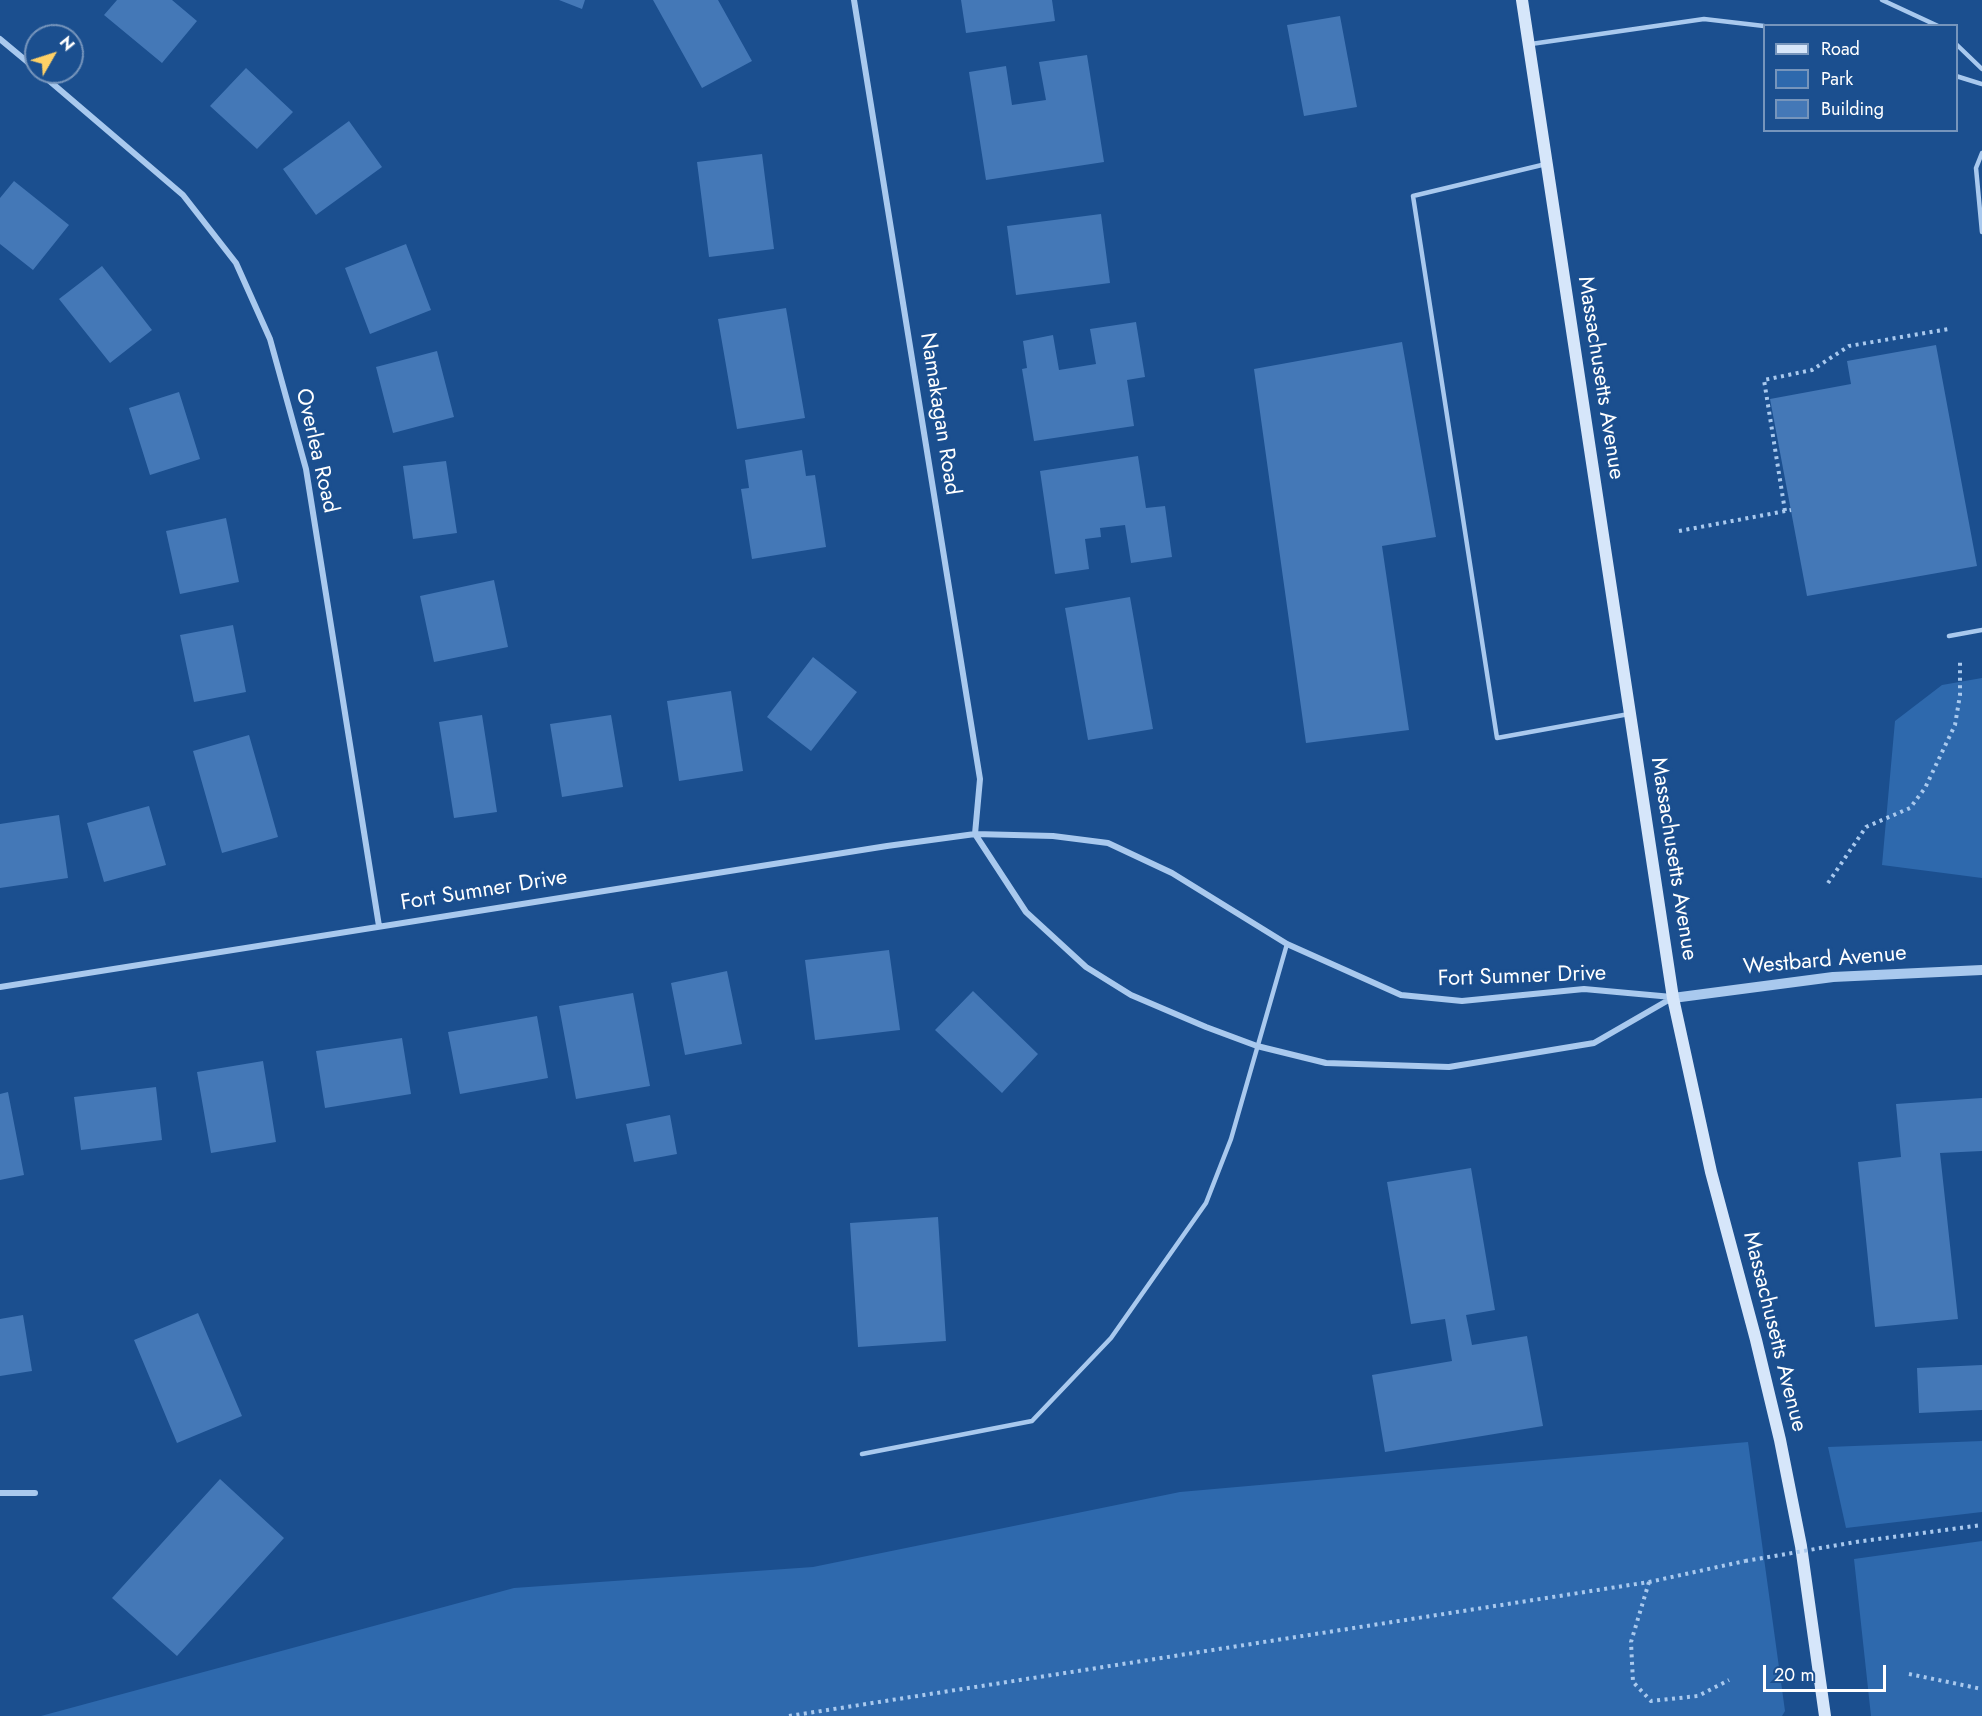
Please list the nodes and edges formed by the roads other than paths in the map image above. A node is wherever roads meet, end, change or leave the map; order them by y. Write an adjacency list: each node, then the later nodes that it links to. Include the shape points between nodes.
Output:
1 (854, 0): 20 (street, Namakagan Road, via 980,778)
2 (1522, 0): 7 (main road, Massachusetts Avenue)
3 (1882, 0): 4 (lane)
4 (1934, 24)
5 (1763, 26): 7 (lane, via 1704,19)
6 (0, 39): 9 (street, Overlea Road)
7 (1528, 45): 15 (main road, Massachusetts Avenue)
8 (1958, 46): 10 (lane)
9 (24, 59)
10 (1982, 69)
11 (1958, 77): 13 (lane)
12 (53, 84): 21 (street, Overlea Road, via 183,195 236,262 270,339 306,469)
13 (1982, 84)
14 (1982, 153): 16 (lane, via 1976,168)
15 (1546, 164): 19 (main road, Massachusetts Avenue); 19 (lane, via 1413,196 1497,738)
16 (1982, 232)
17 (1982, 630): 18 (lane)
18 (1949, 636)
19 (1630, 713): 25 (main road, Massachusetts Avenue)
20 (975, 834): 21 (street, Fort Sumner Drive); 22 (street, Fort Sumner Drive, via 1053,836 1108,843 1172,873); 26 (street, via 1026,912 1086,967 1131,995)
21 (379, 926): 24 (street, Fort Sumner Drive)
22 (1287, 944): 25 (street, Fort Sumner Drive, via 1401,995 1462,1001 1584,989); 26 (lane)
23 (1982, 970): 25 (street, Westbard Avenue, via 1833,976)
24 (0, 987)
25 (1673, 998): 26 (street, via 1594,1043 1449,1067 1326,1063); 30 (main road, Massachusetts Avenue, via 1711,1172 1780,1440 1801,1546)
26 (1257, 1046): 27 (lane, via 1231,1139 1206,1203 1111,1338 1032,1421)
27 (862, 1454)
28 (0, 1493): 29 (street)
29 (35, 1493)
30 (1825, 1716)

